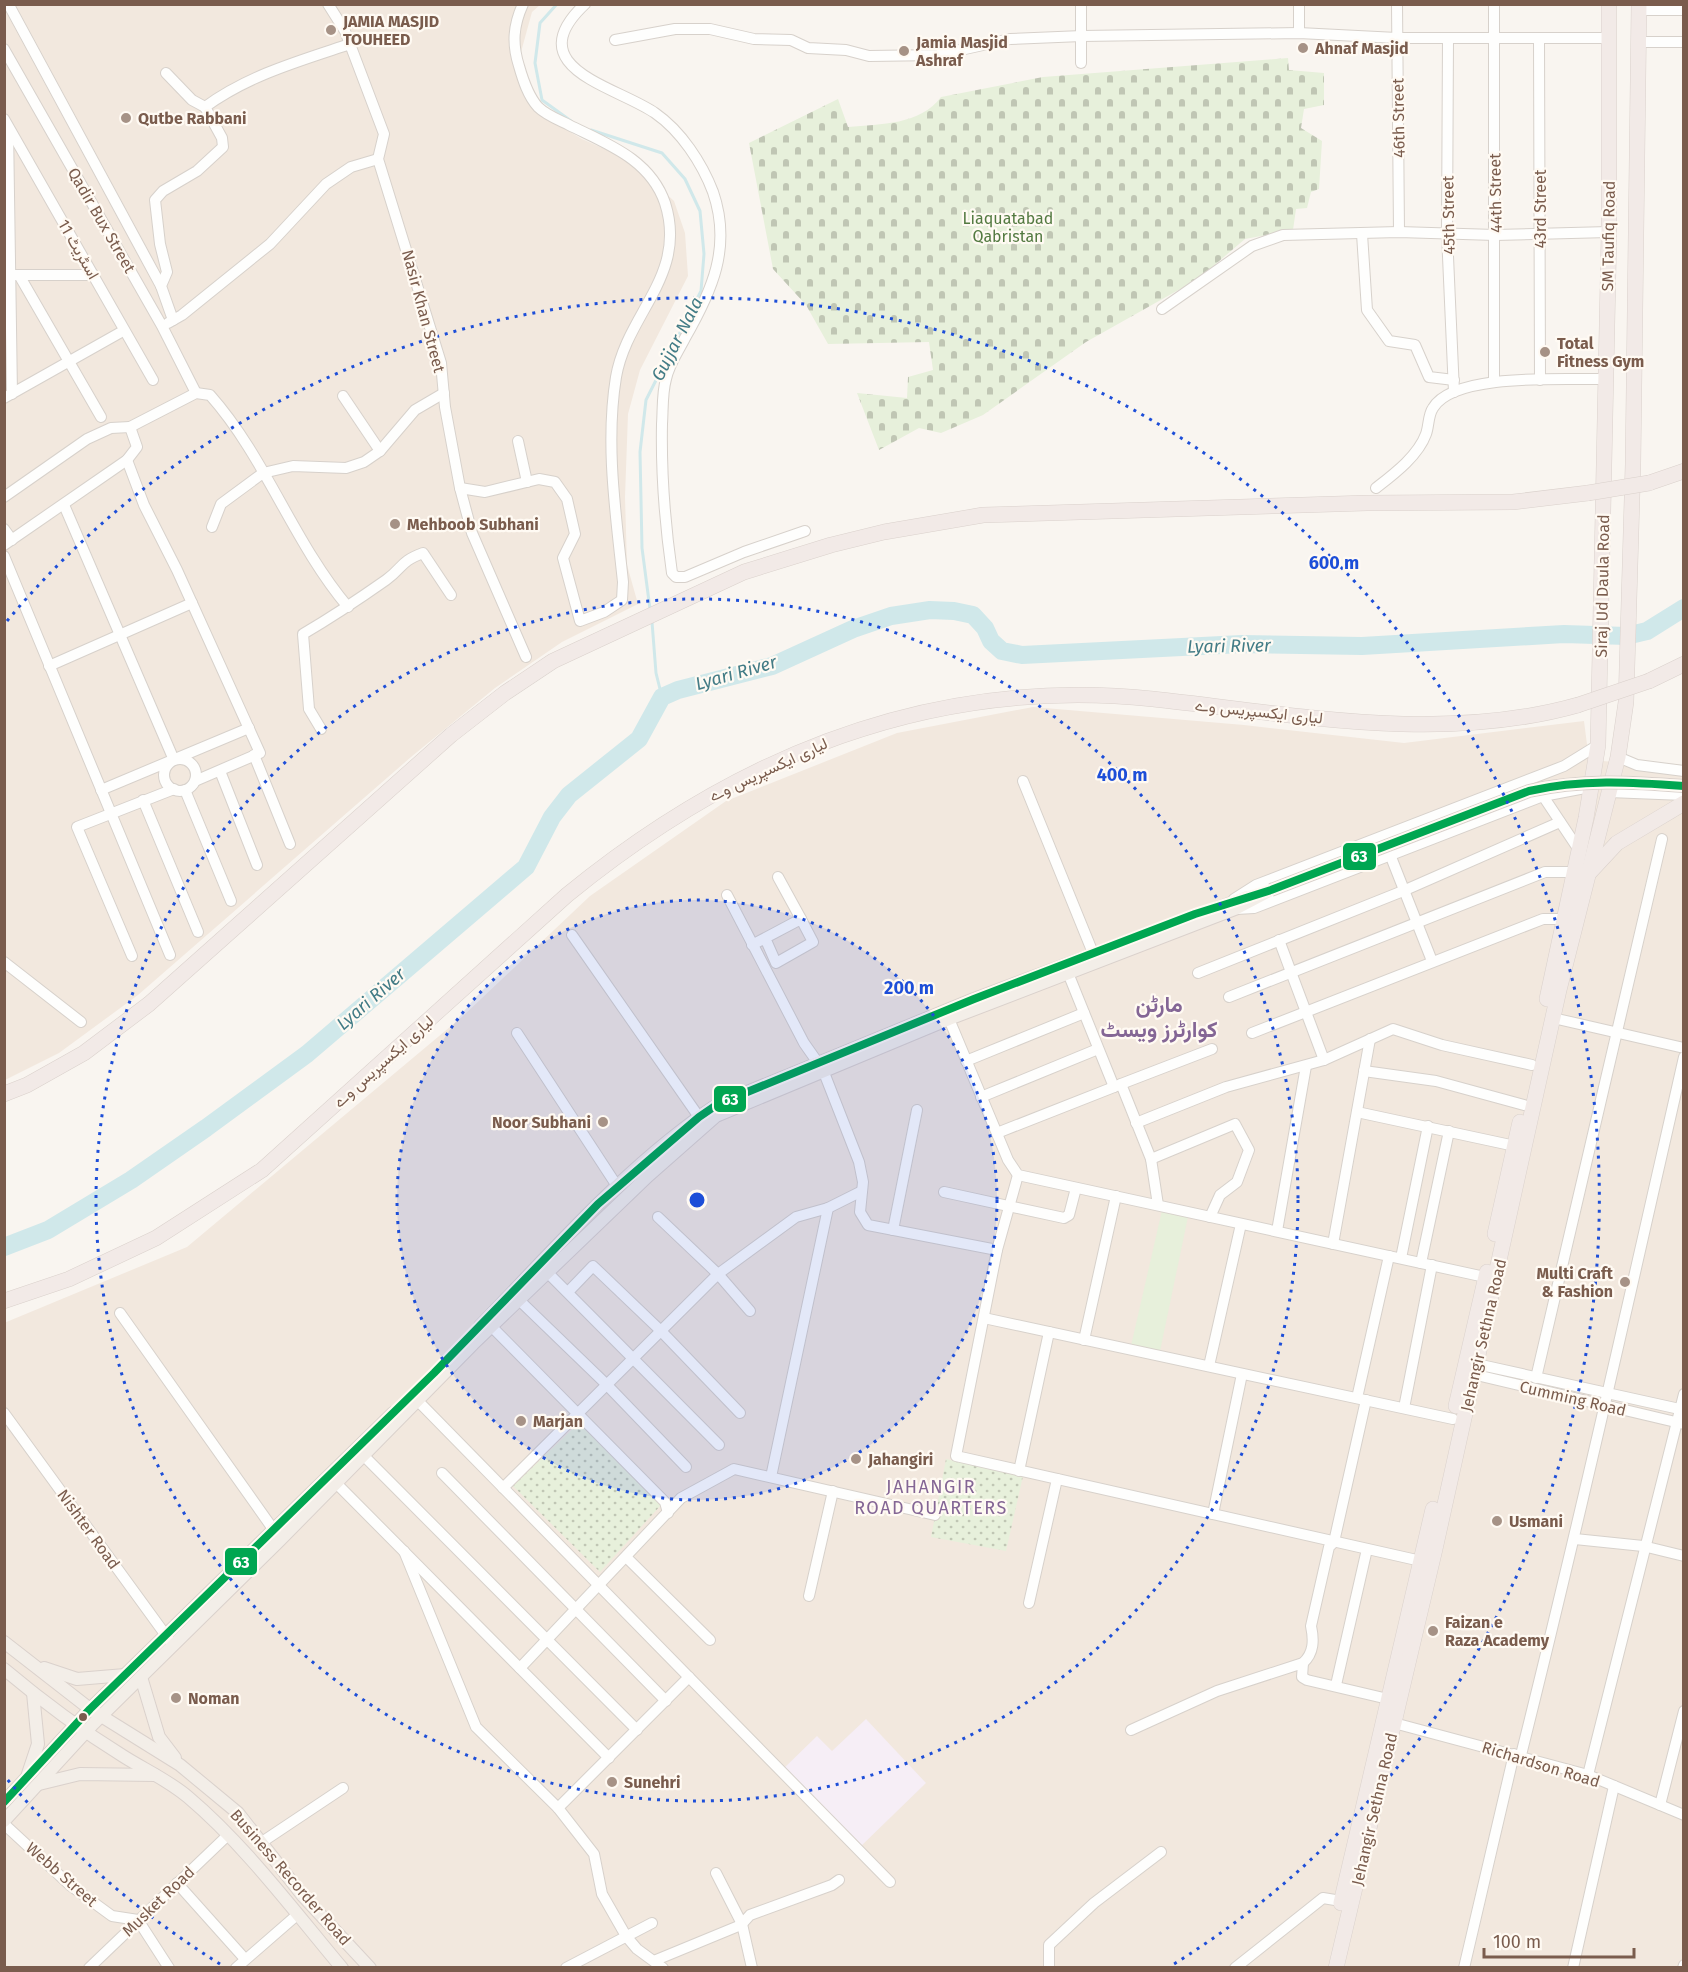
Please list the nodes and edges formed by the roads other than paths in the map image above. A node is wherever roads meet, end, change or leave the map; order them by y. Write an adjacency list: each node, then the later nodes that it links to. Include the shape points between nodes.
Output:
1 (328, 4): 22 (street, Nasir Khan Street)
2 (523, 4): 60 (street, via 513,44 525,84 539,107 632,158 652,178 667,211 668,259 616,375 613,462 624,594 618,603 580,621 564,558 575,534 567,499 555,482)
3 (585, 4): 67 (street, via 563,36 561,46 569,64 591,80 654,112 675,130 707,178 720,220 716,277 672,359 665,380 663,485 672,573 685,577)
4 (1081, 4): 13 (street)
5 (1299, 4): 12 (street)
6 (1397, 4): 14 (street, 46th Street)
7 (1494, 4): 16 (street, 44th Street)
8 (1609, 4): 18 (highway, SM Taufiq Road)
9 (10, 7): 37 (street)
10 (1639, 7): 11 (street); 20 (highway, Siraj Ud Daula Road)
11 (1683, 10)
12 (1299, 33): 13 (street); 14 (street)
13 (1082, 36): 19 (street, via 1010,39 938,55 869,56 710,29 675,29); 24 (street)
14 (1397, 38): 15 (street); 29 (street, 46th Street)
15 (1448, 38): 16 (street); 32 (street, 45th Street)
16 (1493, 38): 17 (street); 34 (street, 44th Street)
17 (1539, 38): 18 (street); 33 (street, 43rd Street)
18 (1608, 38): 30 (highway, SM Taufiq Road)
19 (615, 40)
20 (1638, 42): 21 (street); 77 (highway, Siraj Ud Daula Road, bridge, via 1634,464)
21 (1683, 42)
22 (350, 44): 26 (street, via 272,69 229,89); 28 (street, Nasir Khan Street, via 384,134)
23 (4, 49): 40 (street, Qadir Bux Street)
24 (1081, 63)
25 (166, 73): 26 (street, via 192,100)
26 (205, 107): 37 (street, via 223,147 155,200 167,272)
27 (6, 122): 35 (street); 36 (street, اسٹریٹ 11)
28 (378, 159): 39 (street, via 351,167 326,184 270,244); 49 (street, Nasir Khan Street, via 441,363)
29 (1399, 232): 31 (street); 32 (street)
30 (1609, 232): 33 (street); 43 (highway, SM Taufiq Road)
31 (1362, 234): 38 (street, via 1283,235 1251,246); 47 (street, via 1370,318 1389,341 1411,342 1429,377)
32 (1447, 234): 34 (street); 47 (street, 45th Street)
33 (1540, 234): 34 (street); 45 (street, 43rd Street)
34 (1495, 235): 46 (street, 44th Street)
35 (12, 275): 36 (street); 42 (street); 50 (street)
36 (94, 275): 41 (street, اسٹریٹ 11)
37 (161, 286): 39 (street)
38 (1162, 309)
39 (173, 320): 40 (street)
40 (162, 326): 48 (street, Qadir Bux Street)
41 (123, 331): 42 (street); 44 (street, اسٹریٹ 11)
42 (69, 362): 50 (street); 52 (street)
43 (1605, 379): 45 (street); 57 (highway, SM Taufiq Road)
44 (153, 380)
45 (1540, 380): 46 (street)
46 (1494, 381): 47 (street)
47 (1454, 386): 62 (street, via 1434,405 1422,443 1396,473)
48 (196, 393): 53 (street); 59 (street, via 210,394 225,411)
49 (444, 393): 55 (street, via 415,410); 61 (street, Nasir Khan Street)
50 (8, 396)
51 (343, 396): 55 (street)
52 (101, 417)
53 (130, 427): 56 (street, via 137,447); 63 (street, via 111,428 87,439)
54 (518, 441): 60 (street)
55 (380, 451): 59 (street, via 346,468 293,466)
56 (128, 460): 64 (street); 71 (street, via 144,505)
57 (1605, 467): 78 (highway, Siraj Ud Daula Road, bridge)
58 (1683, 471): 150 (highway, bridge, via 1620,490 1513,502 983,515 884,532 744,572 553,661 505,693 451,735 149,1004 84,1053)
59 (263, 473): 65 (street, via 221,504); 72 (street, via 322,577)
60 (527, 482): 61 (street, via 485,492)
61 (460, 488): 74 (street, Nasir Khan Street, via 472,533)
62 (1376, 488)
63 (4, 497)
64 (64, 505): 68 (street); 73 (street)
65 (212, 527)
66 (4, 529): 68 (street)
67 (805, 531)
68 (8, 543)
69 (4, 556): 76 (street)
70 (451, 595): 72 (street, via 423,553 403,560 394,574)
71 (192, 603): 73 (street); 79 (street)
72 (348, 607): 80 (street, via 303,634 309,709)
73 (120, 634): 76 (street); 84 (street)
74 (526, 657)
75 (1683, 664): 186 (highway, لیاری ایکسپریس وے, bridge, via 1649,681 1564,709 1476,723 1375,723 1152,699 1054,696 960,703 837,737 711,793 612,859 262,1170 156,1238 69,1279)
76 (49, 666): 92 (street)
77 (1626, 702): 83 (highway, Jehangir Sethna Road)
78 (1600, 706): 81 (highway, Jehangir Sethna Road)
79 (249, 728): 82 (street, via 260,753); 84 (street)
80 (321, 729)
81 (1598, 745): 91 (highway, Jehangir Sethna Road); 112 (street, via 1564,766 1256,885)
82 (254, 756): 86 (street); 103 (street)
83 (1618, 758): 85 (street); 94 (highway, Jehangir Sethna Road)
84 (174, 760): 88 (street, via 191,763 196,771); 92 (street); 93 (street, via 165,774 166,782)
85 (1658, 768): 87 (street); 95 (street)
86 (220, 771): 88 (street); 106 (street)
87 (1683, 771)
88 (195, 781): 93 (street)
89 (1023, 781): 121 (street)
90 (1683, 786): 112 (main road, bridge, via 1593,782 1529,791)
91 (1592, 787): 97 (street); 104 (highway, Jehangir Sethna Road)
92 (101, 790): 100 (street)
93 (180, 790): 98 (street); 111 (street)
94 (1609, 792): 95 (street); 107 (highway, Jehangir Sethna Road)
95 (1656, 794): 96 (street)
96 (1683, 795)
97 (1543, 796): 101 (street); 105 (street)
98 (143, 800): 100 (street); 116 (street)
99 (1683, 803): 107 (highway, via 1617,843)
100 (111, 812): 122 (street); 123 (street, via 77,827)
101 (1560, 822): 104 (street); 109 (street)
102 (1662, 838): 137 (street)
103 (290, 844)
104 (1579, 850): 107 (highway, Jehangir Sethna Road)
105 (1390, 857): 109 (street); 112 (street, via 1254,908)
106 (257, 865)
107 (1582, 872): 114 (highway, Jehangir Sethna Road); 115 (street, via 1545,872); 132 (highway, Jehangir Sethna Road)
108 (778, 877): 113 (street)
109 (1403, 891): 115 (street); 119 (street)
110 (727, 895): 120 (street)
111 (231, 901)
112 (1235, 907): 121 (main road); 127 (main road)
113 (801, 919): 118 (street); 118 (street, via 813,942 776,963)
114 (1564, 919): 124 (street, via 1543,919); 145 (highway, Jehangir Sethna Road)
115 (1415, 923): 124 (street); 126 (street)
116 (198, 932)
117 (572, 935): 155 (street)
118 (765, 938): 120 (street)
119 (1279, 940): 126 (street); 128 (street)
120 (752, 945): 146 (street, via 804,1043)
121 (1093, 953): 146 (main road)
122 (170, 955)
123 (132, 956)
124 (1432, 961): 130 (street)
125 (4, 962): 134 (street)
126 (1290, 972): 129 (street); 130 (street)
127 (1068, 973): 131 (street); 133 (main road)
128 (1198, 973)
129 (1229, 997)
130 (1305, 1010): 136 (street); 143 (street)
131 (1084, 1013): 140 (street); 144 (street)
132 (1553, 1018): 137 (street); 196 (highway, Jehangir Sethna Road)
133 (949, 1019): 144 (street); 146 (main road)
134 (81, 1022)
135 (517, 1033): 163 (street)
136 (1252, 1033)
137 (1617, 1033): 139 (street); 198 (street)
138 (1370, 1039): 143 (street); 145 (street, via 1393,1029); 148 (street)
139 (1683, 1048)
140 (1098, 1049): 149 (street); 151 (street)
141 (1212, 1049): 149 (street)
142 (1683, 1057): 203 (street)
143 (1324, 1060): 147 (street)
144 (966, 1061): 151 (street)
145 (1532, 1065): 152 (highway, Jehangir Sethna Road)
146 (821, 1066): 155 (main road, via 718,1104); 165 (street, via 859,1162); 181 (main road, via 716,1116)
147 (1306, 1066): 156 (street, via 1226,1087); 175 (street)
148 (1364, 1071): 152 (street, via 1436,1081); 154 (street)
149 (1117, 1086): 156 (street); 159 (street)
150 (4, 1094)
151 (981, 1097): 159 (street)
152 (1524, 1105): 160 (highway, Jehangir Sethna Road)
153 (917, 1110): 174 (street)
154 (1357, 1112): 157 (street); 176 (street)
155 (699, 1117): 163 (main road)
156 (1137, 1123): 161 (street)
157 (1428, 1126): 158 (street); 179 (street)
158 (1449, 1131): 160 (street); 180 (street)
159 (998, 1134): 162 (street)
160 (1515, 1146): 183 (highway, Jehangir Sethna Road)
161 (1151, 1159): 168 (street); 172 (street, via 1235,1124 1250,1150 1237,1182 1220,1195)
162 (1018, 1175): 164 (street); 169 (street)
163 (617, 1186): 224 (main road)
164 (1076, 1188): 167 (street); 169 (street, via 1067,1217)
165 (862, 1191): 170 (street); 174 (street, via 862,1218 868,1225)
166 (944, 1192): 169 (street)
167 (1116, 1196): 168 (street); 193 (street)
168 (1158, 1205): 172 (street)
169 (1009, 1206): 177 (street)
170 (828, 1208): 182 (street, via 796,1216); 216 (street)
171 (658, 1217): 182 (street)
172 (1209, 1217): 173 (street)
173 (1241, 1224): 175 (street); 195 (street)
174 (893, 1230): 177 (street)
175 (1277, 1231): 176 (street)
176 (1333, 1244): 178 (street)
177 (997, 1250): 189 (street)
178 (1389, 1256): 179 (street); 201 (street)
179 (1401, 1258): 180 (street)
180 (1427, 1264): 183 (street); 204 (street)
181 (547, 1272): 184 (street); 185 (main road)
182 (718, 1274): 187 (street); 191 (street)
183 (1485, 1277): 196 (highway, Jehangir Sethna Road)
184 (568, 1292): 191 (street, via 593,1266); 194 (street)
185 (519, 1300): 190 (main road); 199 (street)
186 (4, 1301)
187 (750, 1311)
188 (120, 1313): 224 (street)
189 (984, 1318): 192 (street); 214 (street, via 956,1456)
190 (491, 1326): 202 (main road); 207 (street)
191 (661, 1331): 194 (street); 208 (street)
192 (1049, 1332): 193 (street); 214 (street)
193 (1084, 1340): 195 (street)
194 (634, 1357): 199 (street); 211 (street)
195 (1209, 1366): 197 (street)
196 (1470, 1368): 198 (street, Cumming Road); 203 (street, Cumming Road); 209 (highway, Jehangir Sethna Road); 255 (highway, Jehangir Sethna Road)
197 (1242, 1374): 201 (street); 222 (street)
198 (1536, 1378): 203 (street, Cumming Road)
199 (606, 1384): 207 (street); 213 (street)
200 (1683, 1394): 205 (street)
201 (1361, 1399): 204 (street); 226 (street)
202 (417, 1400): 212 (main road); 219 (street)
203 (1608, 1400): 205 (street, Cumming Road); 210 (street, Cumming Road); 225 (street)
204 (1404, 1408): 209 (street)
205 (1682, 1409): 210 (street)
206 (4, 1413): 239 (street, Nishter Road)
207 (577, 1413): 219 (street); 221 (street, via 665,1502)
208 (740, 1413)
209 (1453, 1419): 232 (highway, Jehangir Sethna Road)
210 (1680, 1423): 227 (street)
211 (719, 1445)
212 (363, 1455): 218 (main road); 237 (street)
213 (686, 1467)
214 (1019, 1471): 217 (street)
215 (442, 1473): 236 (street)
216 (771, 1477): 220 (street); 221 (street, via 734,1469 681,1498)
217 (1057, 1479): 222 (street); 235 (street)
218 (336, 1483): 224 (main road); 229 (street)
219 (503, 1488): 233 (street)
220 (833, 1491): 223 (street); 234 (street)
221 (668, 1513): 231 (street)
222 (1213, 1514): 226 (street)
223 (935, 1515)
224 (277, 1535): 239 (main road)
225 (1575, 1539): 227 (street); 259 (street)
226 (1334, 1542): 228 (street); 242 (street, via 1329,1547 1311,1626 1310,1656)
227 (1643, 1546): 230 (street); 263 (street)
228 (1367, 1549): 232 (street); 248 (street)
229 (404, 1551): 243 (street); 269 (street, via 476,1727)
230 (1683, 1556)
231 (626, 1557): 233 (street); 238 (street)
232 (1421, 1561): 250 (highway, Jehangir Sethna Road)
233 (598, 1585): 236 (street); 247 (street)
234 (809, 1596)
235 (1029, 1603)
236 (576, 1609): 237 (street); 251 (street)
237 (547, 1640): 243 (street); 257 (street)
238 (710, 1640)
239 (170, 1641): 245 (main road); 246 (main road)
240 (4, 1642): 241 (main road, Business Recorder Road)
241 (19, 1655): 245 (main road, via 52,1672 77,1679); 252 (main road, Business Recorder Road)
242 (1303, 1663): 248 (street, via 1302,1677); 258 (street, via 1217,1691)
243 (520, 1668): 260 (street)
244 (4, 1669): 249 (main road, Business Recorder Road)
245 (125, 1675): 252 (main road)
246 (141, 1677): 254 (main road); 261 (main road, via 159,1737)
247 (689, 1677): 251 (street); 277 (street)
248 (1336, 1685): 250 (street)
249 (33, 1693): 256 (main road, Business Recorder Road); 264 (main road, via 38,1744)
250 (1388, 1699): 279 (highway, Jehangir Sethna Road)
251 (666, 1701): 257 (street)
252 (90, 1709): 254 (main road, Business Recorder Road); 256 (main road)
253 (1683, 1711): 268 (street)
254 (101, 1716): 256 (main road); 261 (main road, Business Recorder Road)
255 (1394, 1723): 259 (street, Richardson Road); 297 (highway, Jehangir Sethna Road)
256 (81, 1729): 262 (main road, Business Recorder Road); 264 (main road)
257 (637, 1730): 260 (street)
258 (1131, 1730)
259 (1517, 1755): 263 (street, Richardson Road); 298 (street)
260 (609, 1758): 269 (street)
261 (180, 1765): 273 (main road, Business Recorder Road, via 238,1813)
262 (159, 1775): 264 (main road, via 80,1774); 272 (main road, Business Recorder Road)
263 (1588, 1775): 265 (street, Richardson Road)
264 (32, 1781): 267 (main road); 271 (main road)
265 (1614, 1786): 268 (street, Richardson Road); 299 (street)
266 (343, 1788): 273 (street)
267 (4, 1802)
268 (1660, 1805): 270 (street, Richardson Road)
269 (558, 1808): 284 (street, via 594,1854 602,1894)
270 (1683, 1815)
271 (4, 1822): 281 (street, Webb Street, via 71,1886 112,1916)
272 (228, 1835): 278 (street, Musket Road); 280 (main road, Business Recorder Road)
273 (262, 1842): 291 (main road, Business Recorder Road, via 303,1896)
274 (1161, 1852): 294 (street, via 1094,1903 1049,1945)
275 (716, 1873): 283 (street)
276 (839, 1880): 283 (street, via 832,1886 750,1915)
277 (890, 1882)
278 (177, 1883): 281 (street, Musket Road); 285 (street)
279 (1341, 1901): 295 (street, via 1323,1898); 296 (highway, Jehangir Sethna Road)
280 (297, 1915): 285 (street); 290 (main road, Business Recorder Road)
281 (138, 1920): 287 (street, Musket Road); 288 (street)
282 (652, 1923): 284 (street)
283 (742, 1924): 286 (street); 293 (street)
284 (626, 1936): 286 (street); 292 (street)
285 (245, 1959): 289 (street)
286 (659, 1964)
287 (89, 1968)
288 (169, 1968)
289 (236, 1968)
290 (342, 1968)
291 (370, 1968)
292 (566, 1968)
293 (752, 1968)
294 (1049, 1968)
295 (1235, 1968)
296 (1326, 1968)
297 (1336, 1968)
298 (1464, 1968)
299 (1573, 1968)

